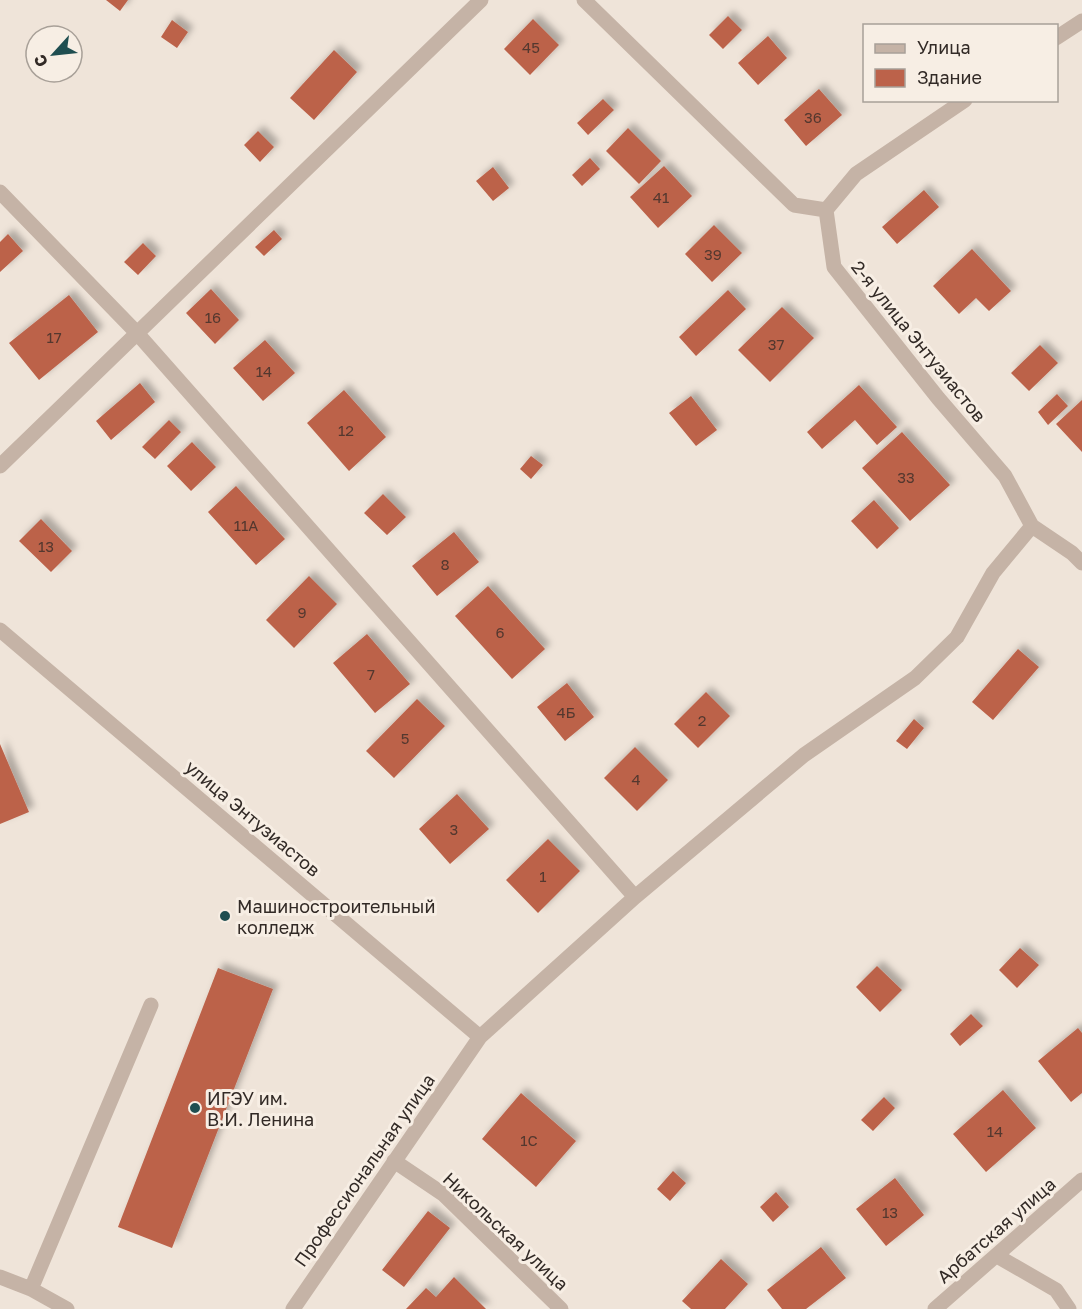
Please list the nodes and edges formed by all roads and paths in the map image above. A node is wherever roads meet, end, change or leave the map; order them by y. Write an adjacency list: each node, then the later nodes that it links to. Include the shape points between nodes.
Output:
1 (481, 0): 8 (street)
2 (584, 0): 7 (street, via 794,205)
3 (1082, 21): 4 (street)
4 (1058, 37)
5 (962, 102): 7 (street, via 856,174)
6 (0, 192): 8 (street)
7 (826, 210): 10 (street, 2-я улица Энтузиастов, via 834,267 1005,476)
8 (136, 332): 9 (street); 13 (street)
9 (0, 466)
10 (1032, 526): 11 (street, 2-я улица Энтузиастов); 13 (street, Профессиональная улица, via 993,573 957,637 915,678 804,755)
11 (1082, 563)
12 (0, 630): 15 (street, улица Энтузиастов)
13 (635, 897): 15 (street, Профессиональная улица)
14 (151, 1005): 20 (street)
15 (480, 1037): 16 (street, Профессиональная улица)
16 (394, 1161): 22 (street, Профессиональная улица); 23 (street, Никольская улица, via 443,1194)
17 (1082, 1180): 18 (street, Арбатская улица)
18 (997, 1256): 24 (street, Арбатская улица); 25 (street, via 1056,1290)
19 (0, 1277): 20 (street)
20 (31, 1289): 21 (street)
21 (67, 1309)
22 (293, 1309)
23 (561, 1309)
24 (935, 1309)
25 (1069, 1309)

